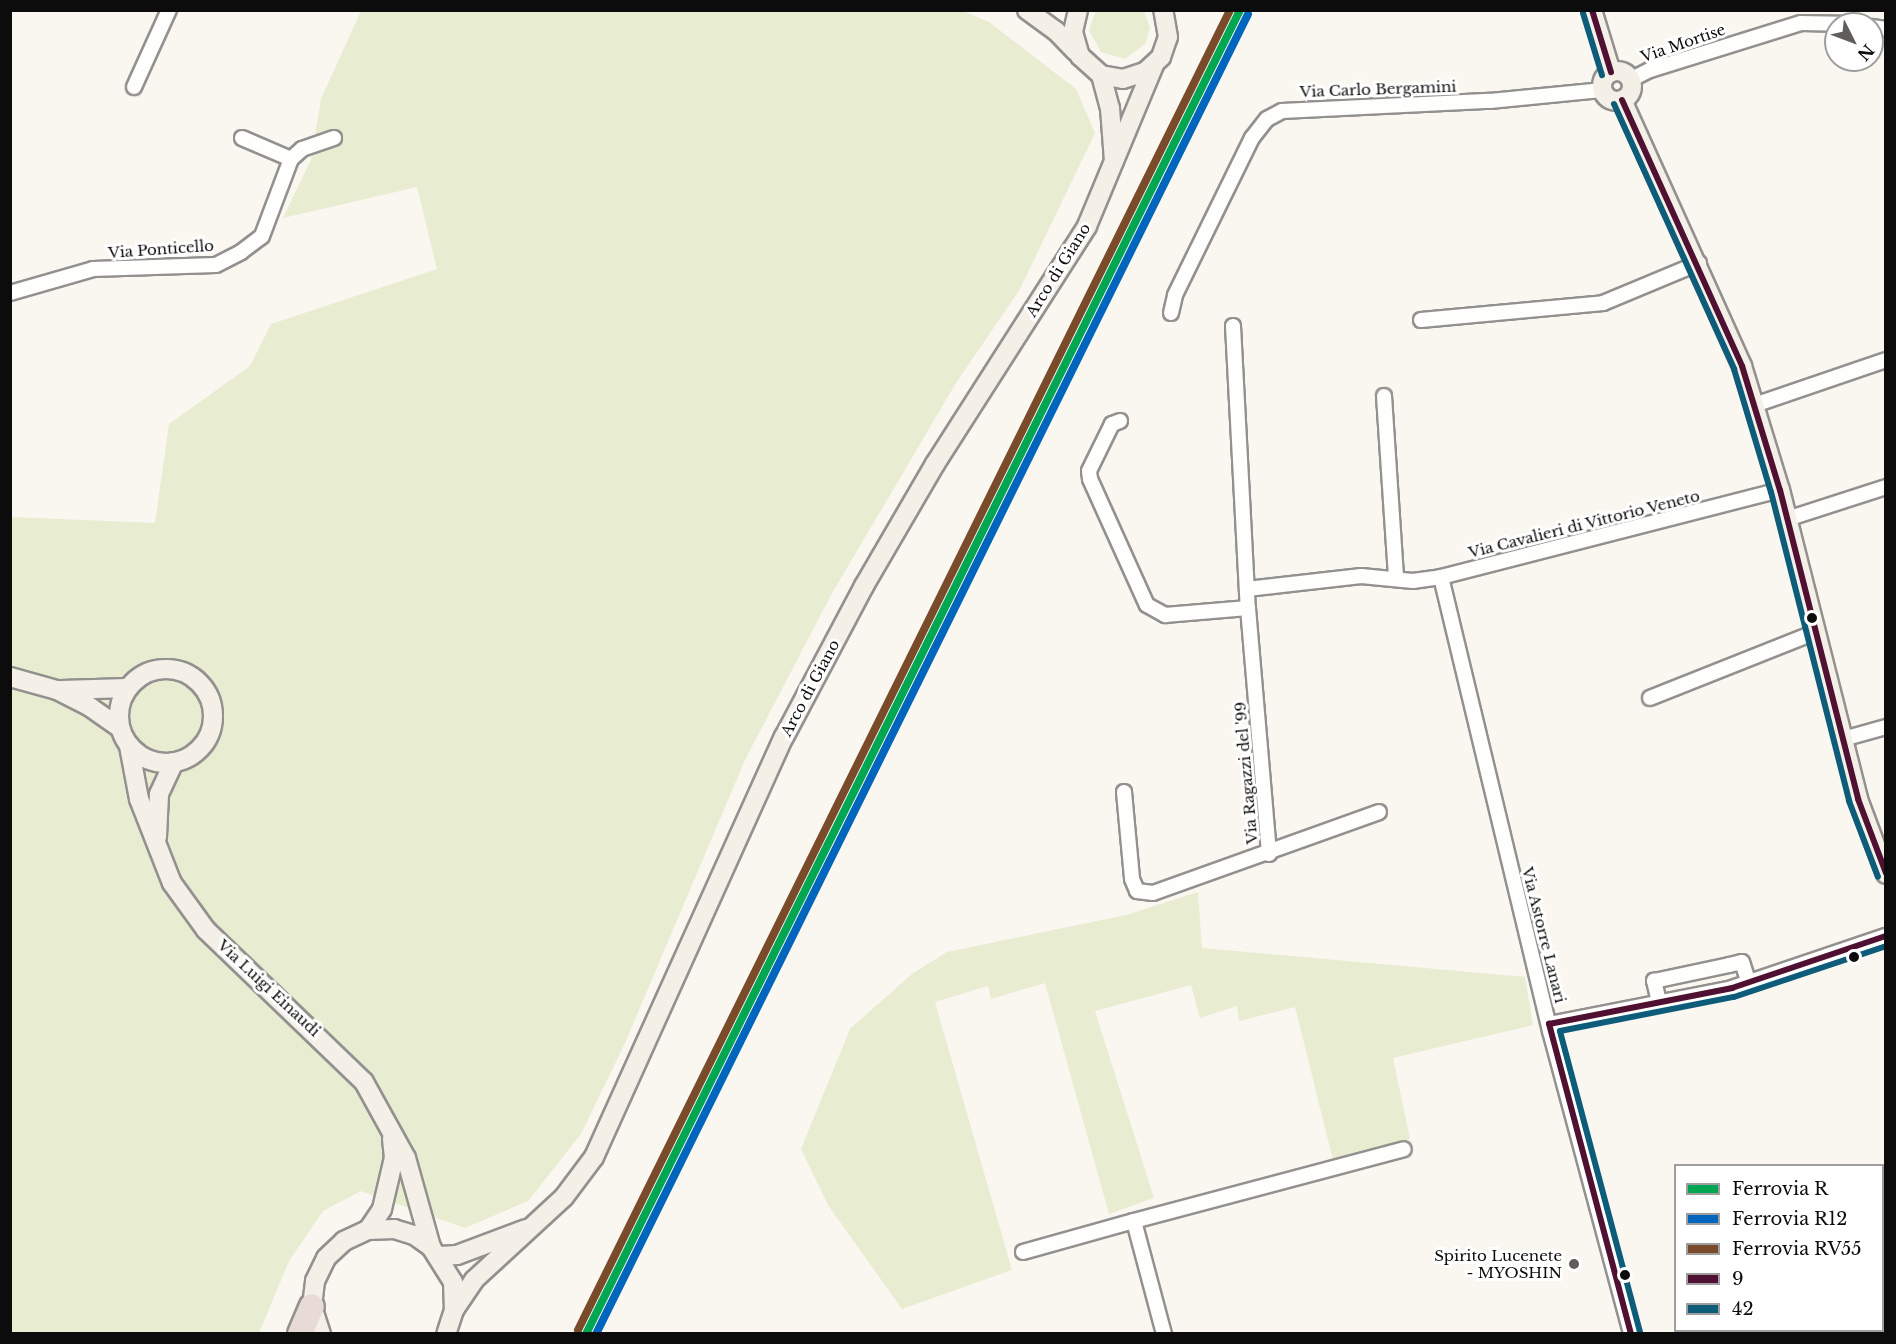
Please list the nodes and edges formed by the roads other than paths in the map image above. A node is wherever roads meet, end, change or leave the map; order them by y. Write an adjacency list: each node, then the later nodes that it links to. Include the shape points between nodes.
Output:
1 (169, 10): 12 (street)
2 (1027, 10): 7 (street, via 1056,31)
3 (1078, 10): 7 (street, via 1073,32)
4 (1163, 10): 8 (street, Arco di Giano, via 1168,37)
5 (1592, 10): 9 (street)
6 (1824, 23): 11 (street, Via Mortise, via 1801,23 1650,70)
7 (1080, 56): 10 (street)
8 (1154, 65): 10 (street, via 1124,79); 18 (street, Arco di Giano)
9 (1611, 72): 11 (street, via 1621,72); 13 (street, via 1603,81)
10 (1101, 75): 18 (street, Arco di Giano, via 1110,108)
11 (1630, 80): 14 (street, via 1630,92)
12 (134, 87)
13 (1603, 90): 14 (street, via 1612,100); 21 (street, Via Carlo Bergamini, via 1490,101 1282,111 1267,119 1252,138 1174,296)
14 (1622, 100): 19 (street, via 1654,177)
15 (242, 138): 17 (street)
16 (334, 138): 17 (street, via 302,149)
17 (291, 159): 20 (street, Via Ponticello, via 262,236 233,256 208,265 93,269)
18 (1114, 161): 57 (street, Arco di Giano, via 1087,226 935,464 789,727 594,1157 564,1197)
19 (1698, 263): 22 (street, via 1603,303); 26 (street)
20 (10, 293)
21 (1171, 313)
22 (1421, 320)
23 (1233, 326): 33 (street, Via Ragazzi del '99)
24 (1886, 360): 26 (street)
25 (1384, 396): 31 (street)
26 (1754, 405): 29 (street)
27 (1120, 421): 34 (street, via 1112,424 1089,471 1090,479 1147,605 1165,615)
28 (1886, 487): 30 (street)
29 (1780, 490): 30 (street); 32 (street, Via Cavalieri di Vittorio Veneto)
30 (1787, 519): 35 (street)
31 (1396, 578): 32 (street, Via Cavalieri di Vittorio Veneto); 33 (street, Via Cavalieri di Vittorio Veneto, via 1361,576)
32 (1441, 578): 53 (street, Via Astorre Lanari)
33 (1247, 589): 34 (street, Via Ragazzi del '99)
34 (1248, 608): 48 (street, Via Ragazzi del '99)
35 (1816, 632): 39 (street); 42 (street)
36 (10, 677): 38 (street)
37 (128, 688): 38 (street); 41 (street, via 120,703); 44 (street, via 153,671 173,670 192,677 206,692 212,710 209,735 193,754)
38 (57, 690): 41 (street)
39 (1650, 698)
40 (1886, 727): 42 (street)
41 (120, 728): 43 (street)
42 (1843, 739): 49 (street, via 1869,835)
43 (129, 746): 44 (street, via 145,758); 47 (street, Via Luigi Einaudi, via 139,799)
44 (174, 762): 47 (street, via 159,794)
45 (1124, 792): 48 (street, via 1132,879 1137,891 1153,893)
46 (1379, 812): 48 (street, Via Ragazzi del '99)
47 (157, 842): 54 (street, Via Luigi Einaudi, via 172,883 206,930 364,1082)
48 (1269, 854)
49 (1886, 874)
50 (1886, 936): 51 (street)
51 (1749, 984): 52 (street); 52 (street, via 1742,962 1728,964 1654,981)
52 (1659, 1002): 53 (street)
53 (1549, 1024): 67 (street, Via Astorre Lanari)
54 (390, 1128): 58 (street, Via Luigi Einaudi, via 394,1158 382,1209); 59 (street, Via Luigi Einaudi, via 406,1158)
55 (1404, 1149): 56 (street)
56 (1134, 1221): 60 (street); 66 (street)
57 (533, 1226): 59 (street, Arco di Giano, via 457,1255); 62 (street, Arco di Giano, via 474,1280)
58 (368, 1230): 59 (street, via 394,1229 414,1235); 61 (street, via 344,1240 326,1258 315,1281)
59 (436, 1251): 62 (street, Via Luigi Einaudi, via 453,1282)
60 (1023, 1252)
61 (312, 1306): 63 (highway); 64 (street)
62 (454, 1310): 65 (street)
63 (300, 1334)
64 (321, 1334)
65 (446, 1334)
66 (1164, 1334)
67 (1631, 1334)

